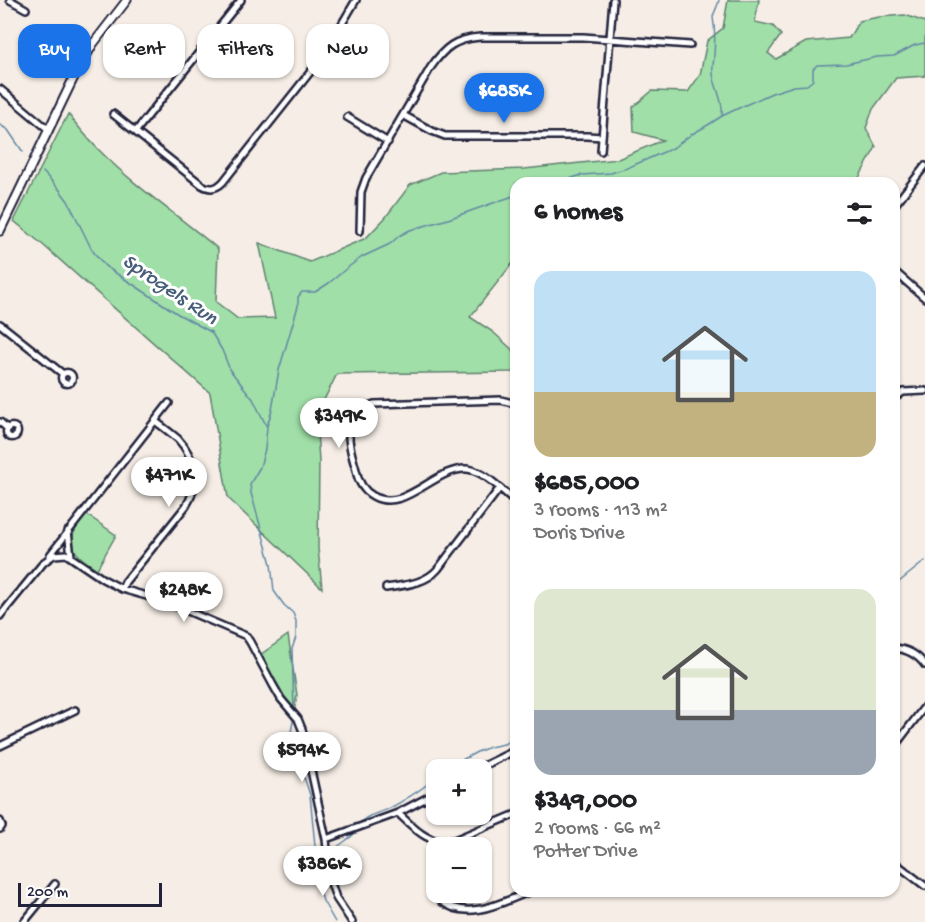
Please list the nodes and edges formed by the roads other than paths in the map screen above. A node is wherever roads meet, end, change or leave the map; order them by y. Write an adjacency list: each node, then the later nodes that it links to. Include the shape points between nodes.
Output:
1 (11, 0): 6 (street)
2 (127, 0): 13 (street, via 86,55)
3 (241, 0): 14 (street)
4 (356, 0): 14 (street, via 323,56 218,186 212,189 201,185)
5 (613, 0): 7 (street)
6 (26, 9)
7 (610, 39): 8 (street); 11 (street, via 480,37 459,41 441,54); 15 (street)
8 (690, 45)
9 (0, 89): 13 (street)
10 (113, 114): 14 (street)
11 (403, 115): 15 (street, via 445,136); 16 (street)
12 (347, 117): 16 (street)
13 (49, 130): 20 (street)
14 (136, 131)
15 (602, 137): 17 (street)
16 (388, 142): 21 (street, via 363,185)
17 (601, 151)
18 (925, 166): 19 (street)
19 (900, 198)
20 (0, 231)
21 (360, 231)
22 (900, 276): 23 (street)
23 (925, 298)
24 (0, 324): 25 (street)
25 (63, 374)
26 (925, 392): 27 (street)
27 (900, 394)
28 (510, 402): 33 (street, via 374,404 359,413 350,430 359,481 375,497 399,498 450,472 468,469)
29 (169, 403): 30 (street)
30 (155, 421): 35 (street); 39 (street, via 183,445 194,472 194,489 186,506)
31 (0, 422): 32 (street)
32 (8, 429)
33 (499, 489): 34 (street); 38 (street, via 430,576 420,582)
34 (510, 497)
35 (68, 531): 36 (street); 37 (street)
36 (72, 557): 37 (street, via 60,554); 39 (street)
37 (48, 558): 40 (street)
38 (386, 588)
39 (122, 589): 52 (street, via 164,601 246,636 277,692 298,719)
40 (0, 615)
41 (900, 649): 42 (street, via 912,653)
42 (925, 665)
43 (925, 706): 45 (street)
44 (75, 710): 46 (street)
45 (900, 739)
46 (0, 746)
47 (510, 753): 48 (street)
48 (492, 762)
49 (426, 798): 50 (street)
50 (398, 813): 51 (street, via 419,832 441,842); 52 (street)
51 (510, 817)
52 (326, 839): 59 (street, via 330,880 336,898)
53 (900, 867): 55 (street)
54 (55, 884): 58 (street)
55 (925, 886)
56 (515, 897): 57 (street, via 476,912 459,911)
57 (444, 903)
58 (24, 922)
59 (352, 922)

